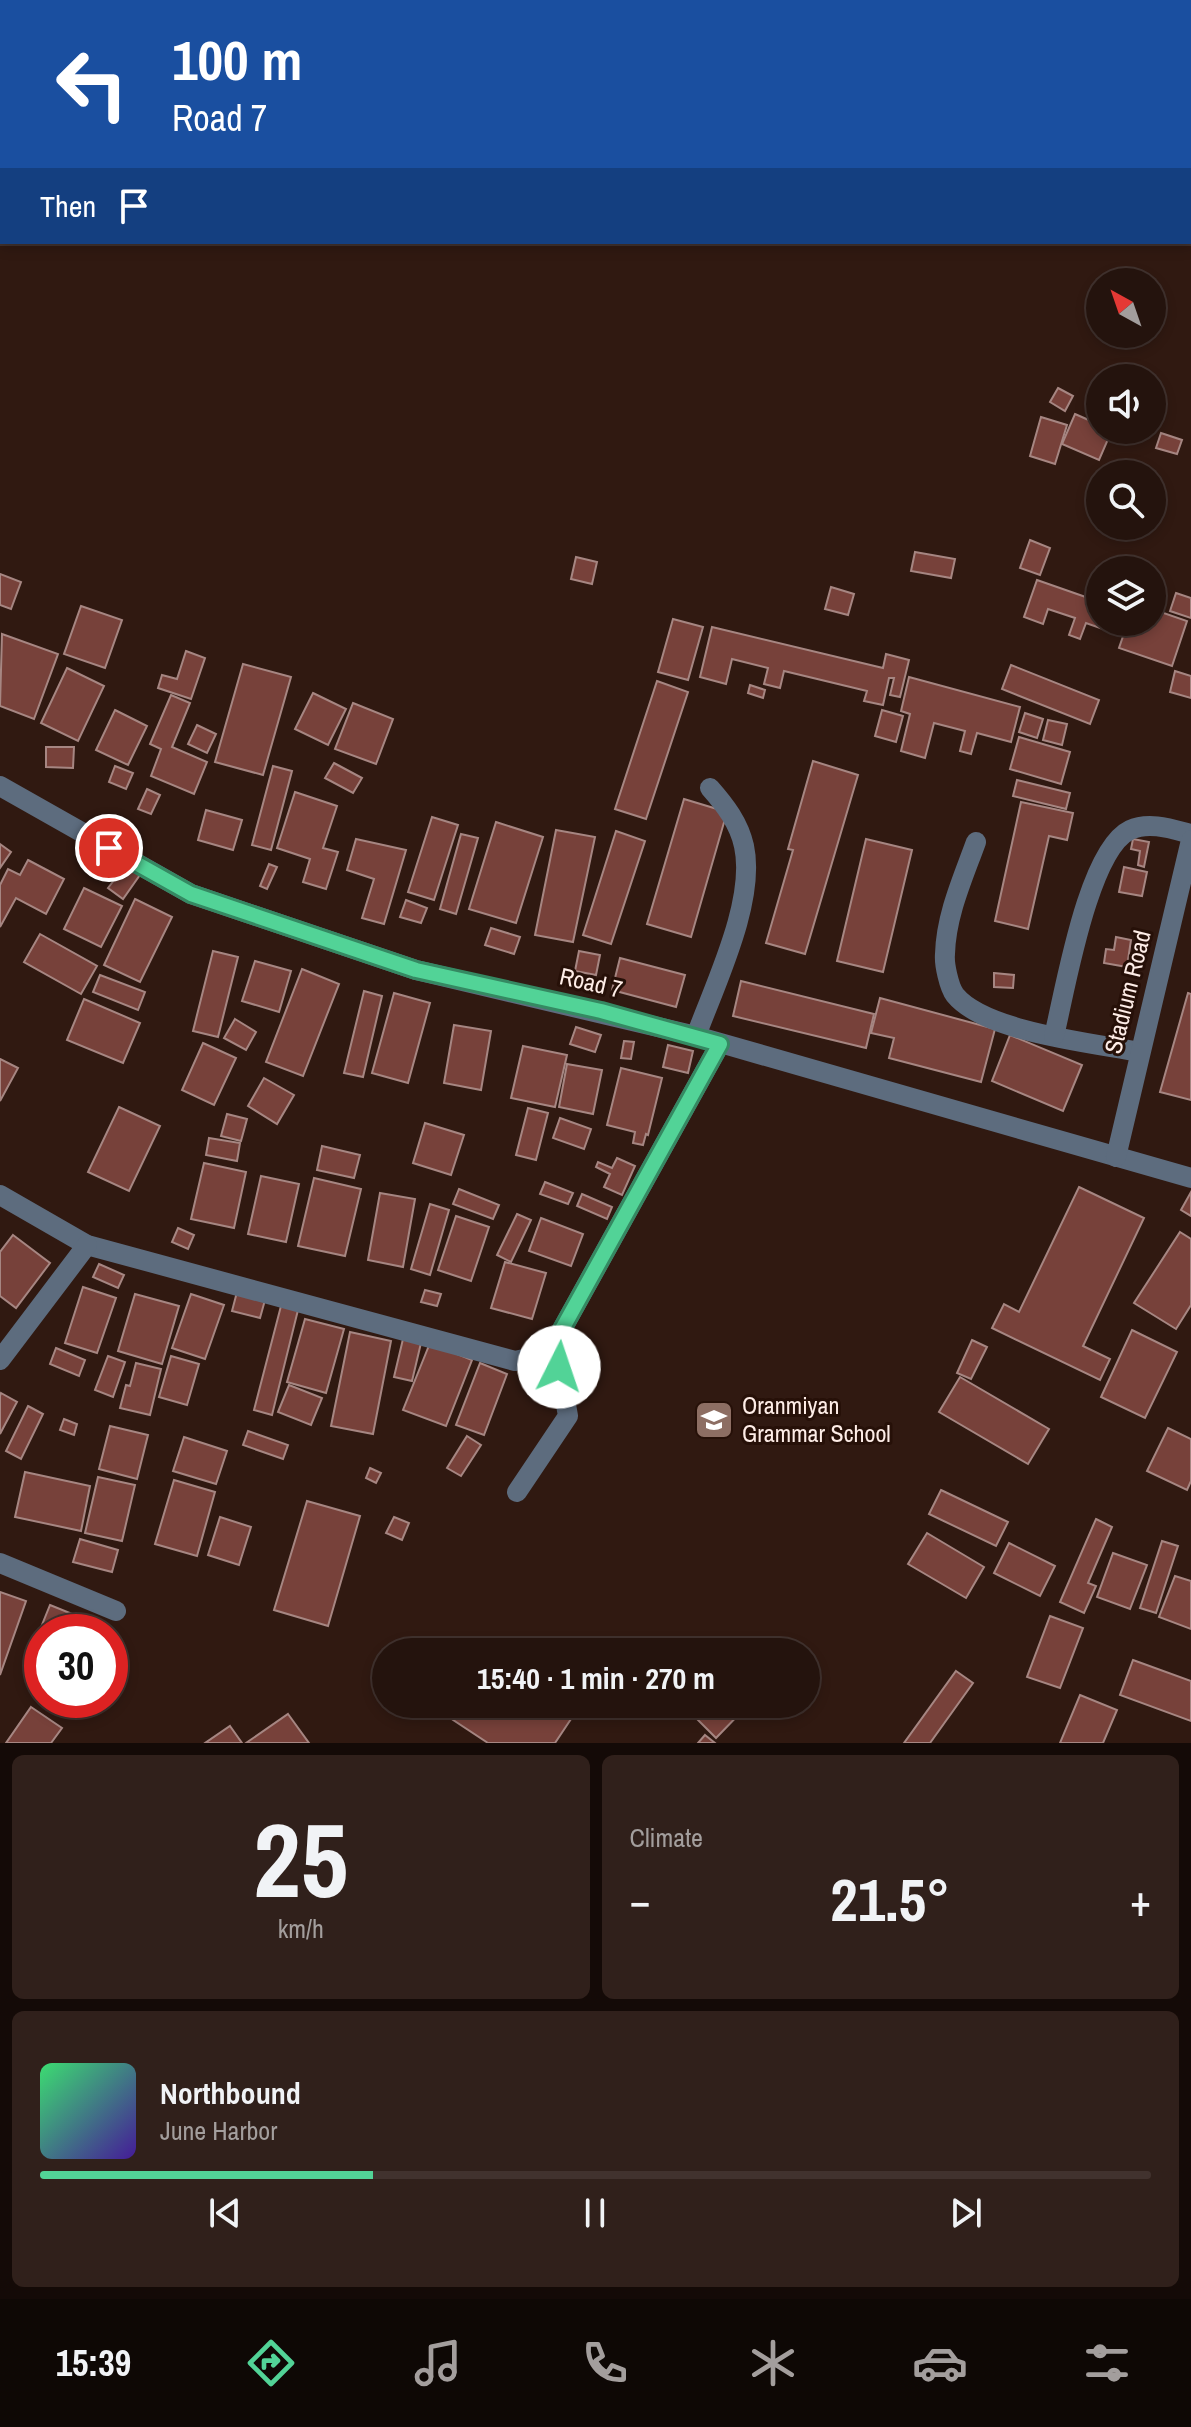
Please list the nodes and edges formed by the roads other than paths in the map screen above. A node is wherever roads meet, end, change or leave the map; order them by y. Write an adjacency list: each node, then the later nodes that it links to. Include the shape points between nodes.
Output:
1 (0, 786): 6 (street, Road 7, via 191,894 416,970)
2 (710, 788): 6 (street, via 736,823 745,873 741,911)
3 (1191, 834): 7 (street, via 1156,826 1131,829 1111,846 1086,902)
4 (1191, 840): 9 (street, Stadium Road)
5 (976, 842): 7 (street, via 953,904 944,956 953,992 968,1007 1005,1024)
6 (696, 1036): 8 (street, Road 7)
7 (1054, 1036): 9 (street)
8 (720, 1044): 10 (street, Road 7); 14 (street)
9 (1140, 1052): 10 (street, Stadium Road)
10 (1116, 1157): 11 (street, Road 7)
11 (1191, 1178)
12 (0, 1195): 13 (street)
13 (87, 1245): 14 (street, via 515,1361 537,1356); 15 (street)
14 (555, 1342): 16 (street, via 568,1416)
15 (0, 1360)
16 (517, 1492)
17 (0, 1563): 18 (street)
18 (116, 1611)

